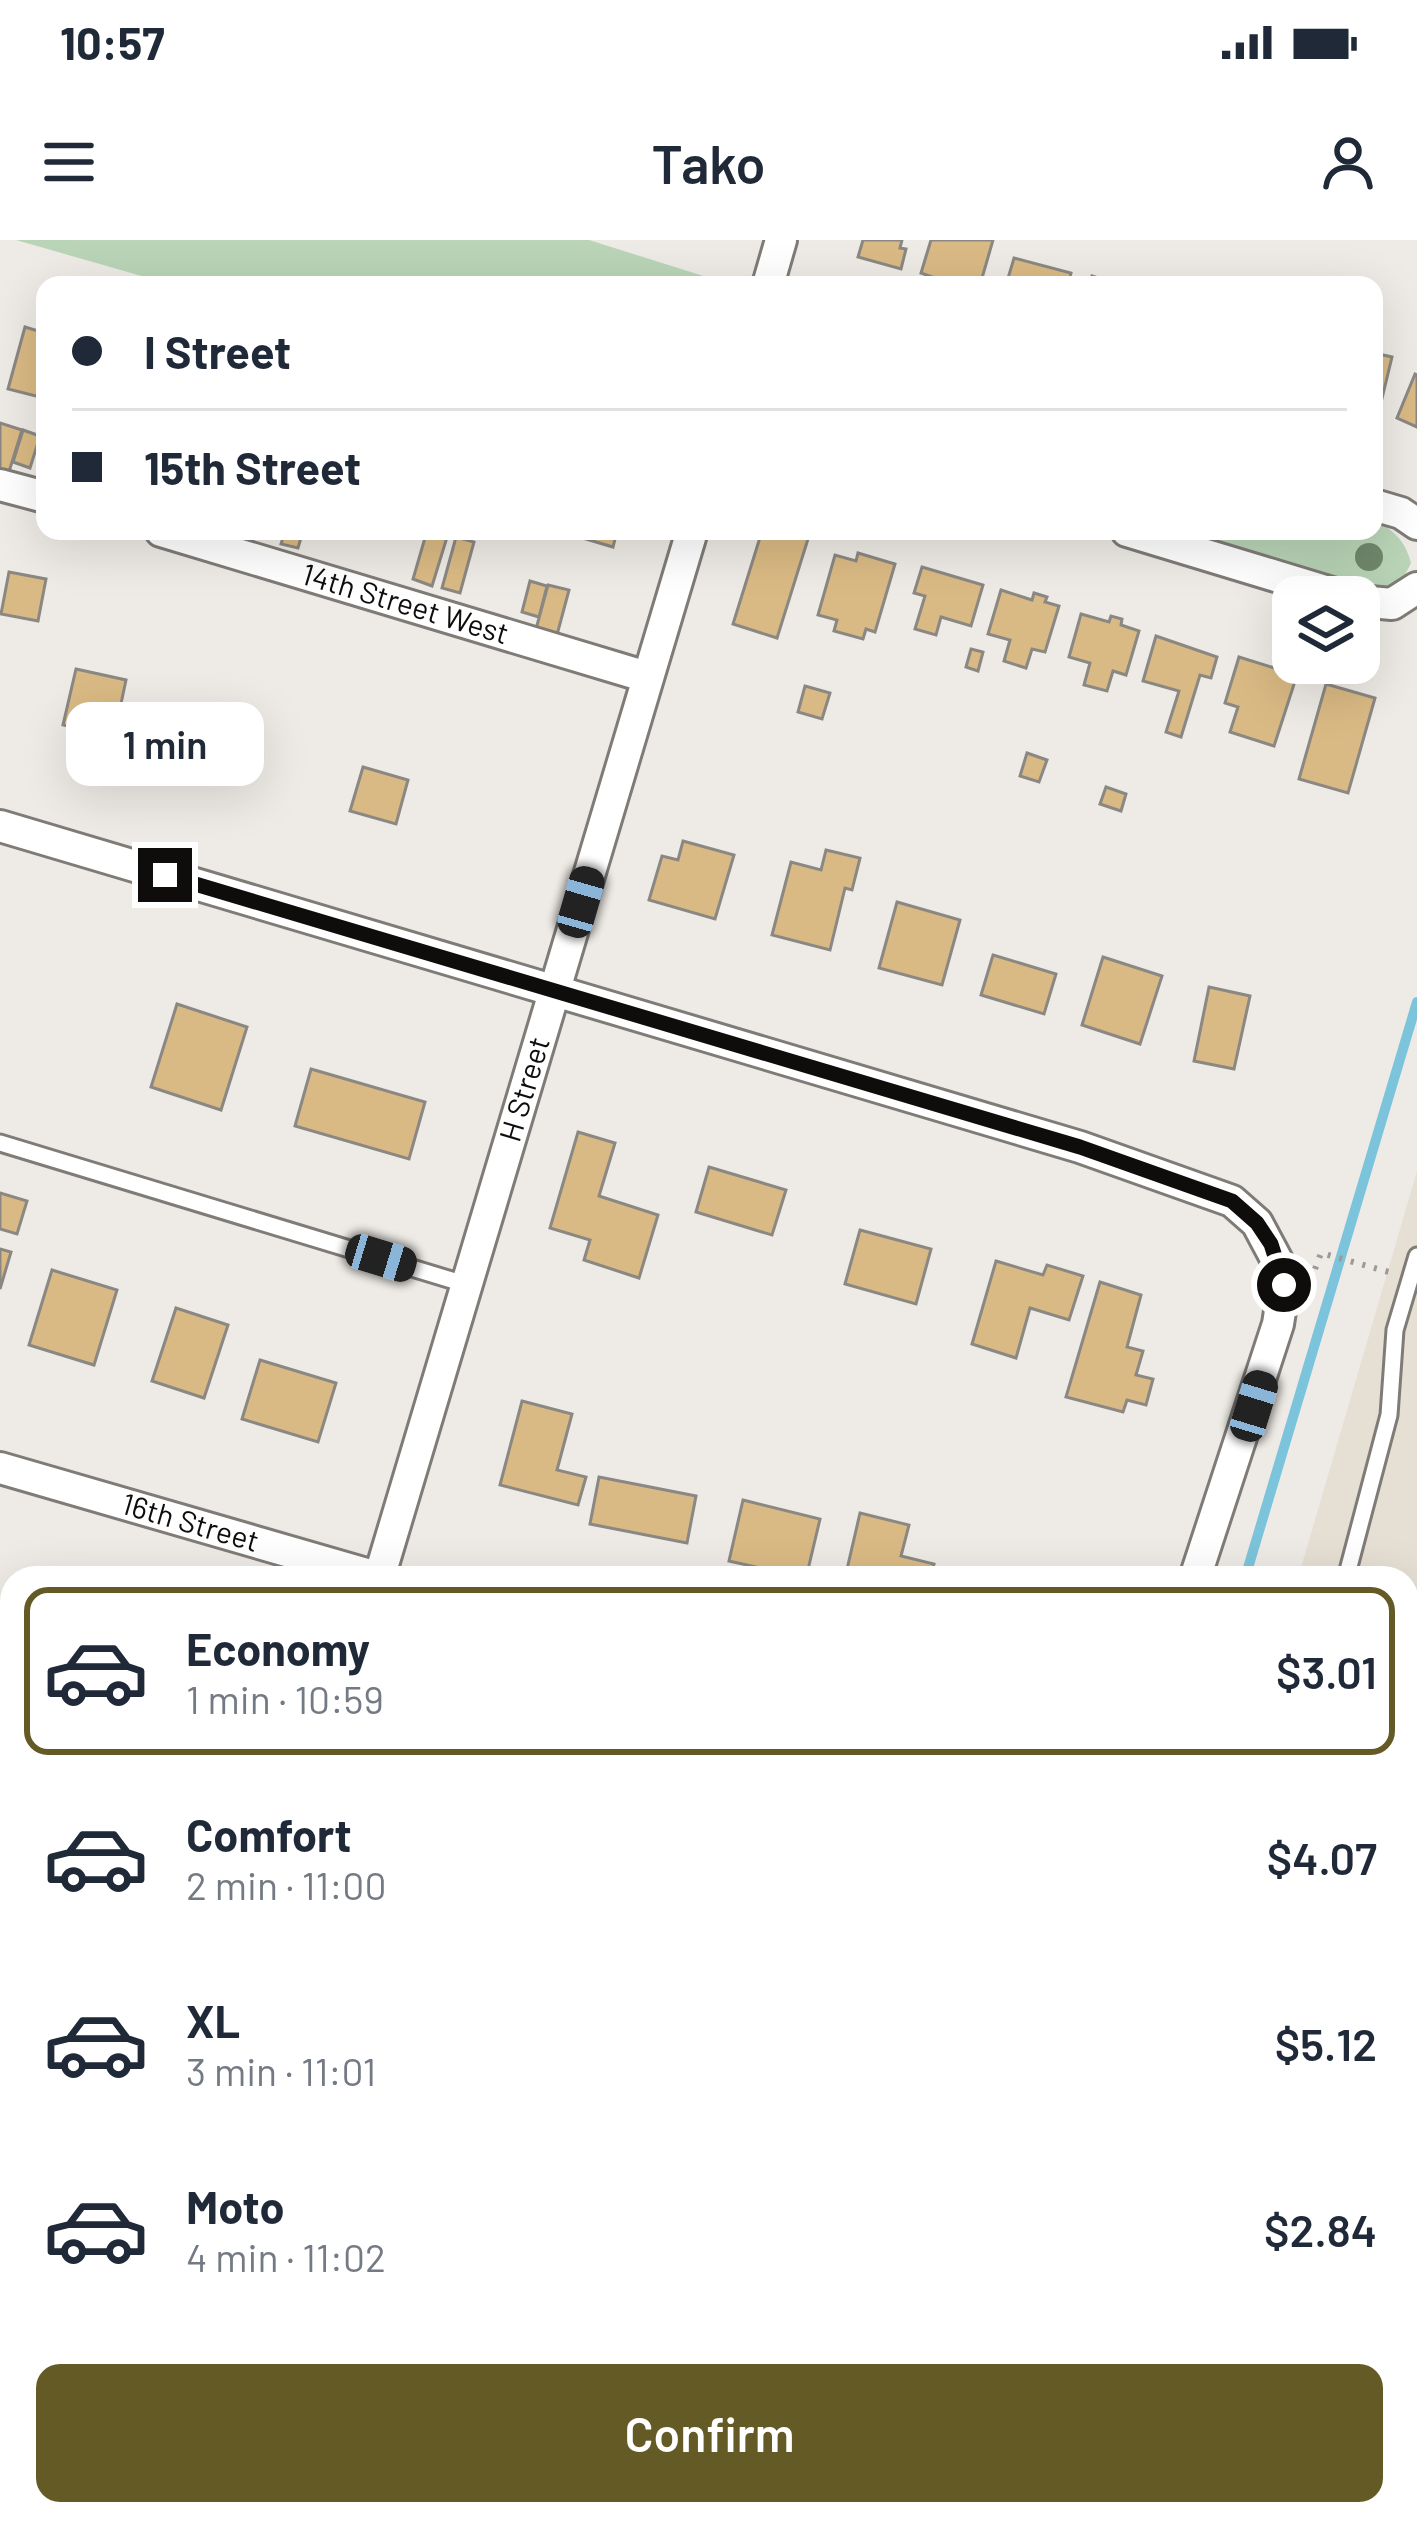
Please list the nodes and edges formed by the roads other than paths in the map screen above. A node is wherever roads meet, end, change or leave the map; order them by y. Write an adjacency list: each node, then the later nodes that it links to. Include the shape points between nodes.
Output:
1 (781, 240): 2 (street)
2 (771, 276)
3 (0, 485): 4 (street)
4 (36, 495)
5 (1383, 508): 6 (street)
6 (1417, 524)
7 (191, 540): 13 (street, 14th Street West)
8 (689, 540): 13 (street, H Street)
9 (1157, 540): 10 (street)
10 (1276, 576)
11 (1417, 588): 12 (street)
12 (1380, 603)
13 (647, 677): 15 (street, H Street)
14 (0, 826): 15 (street)
15 (555, 992): 18 (street, H Street); 22 (street, via 1080,1147 1232,1201 1257,1223 1284,1285 1278,1324)
16 (0, 1143): 18 (lane)
17 (1417, 1256): 23 (lane, via 1395,1330 1389,1415)
18 (468, 1285): 21 (street, H Street)
19 (0, 1468): 20 (street, 16th Street)
20 (338, 1566)
21 (383, 1566)
22 (1199, 1566)
23 (1349, 1566)

